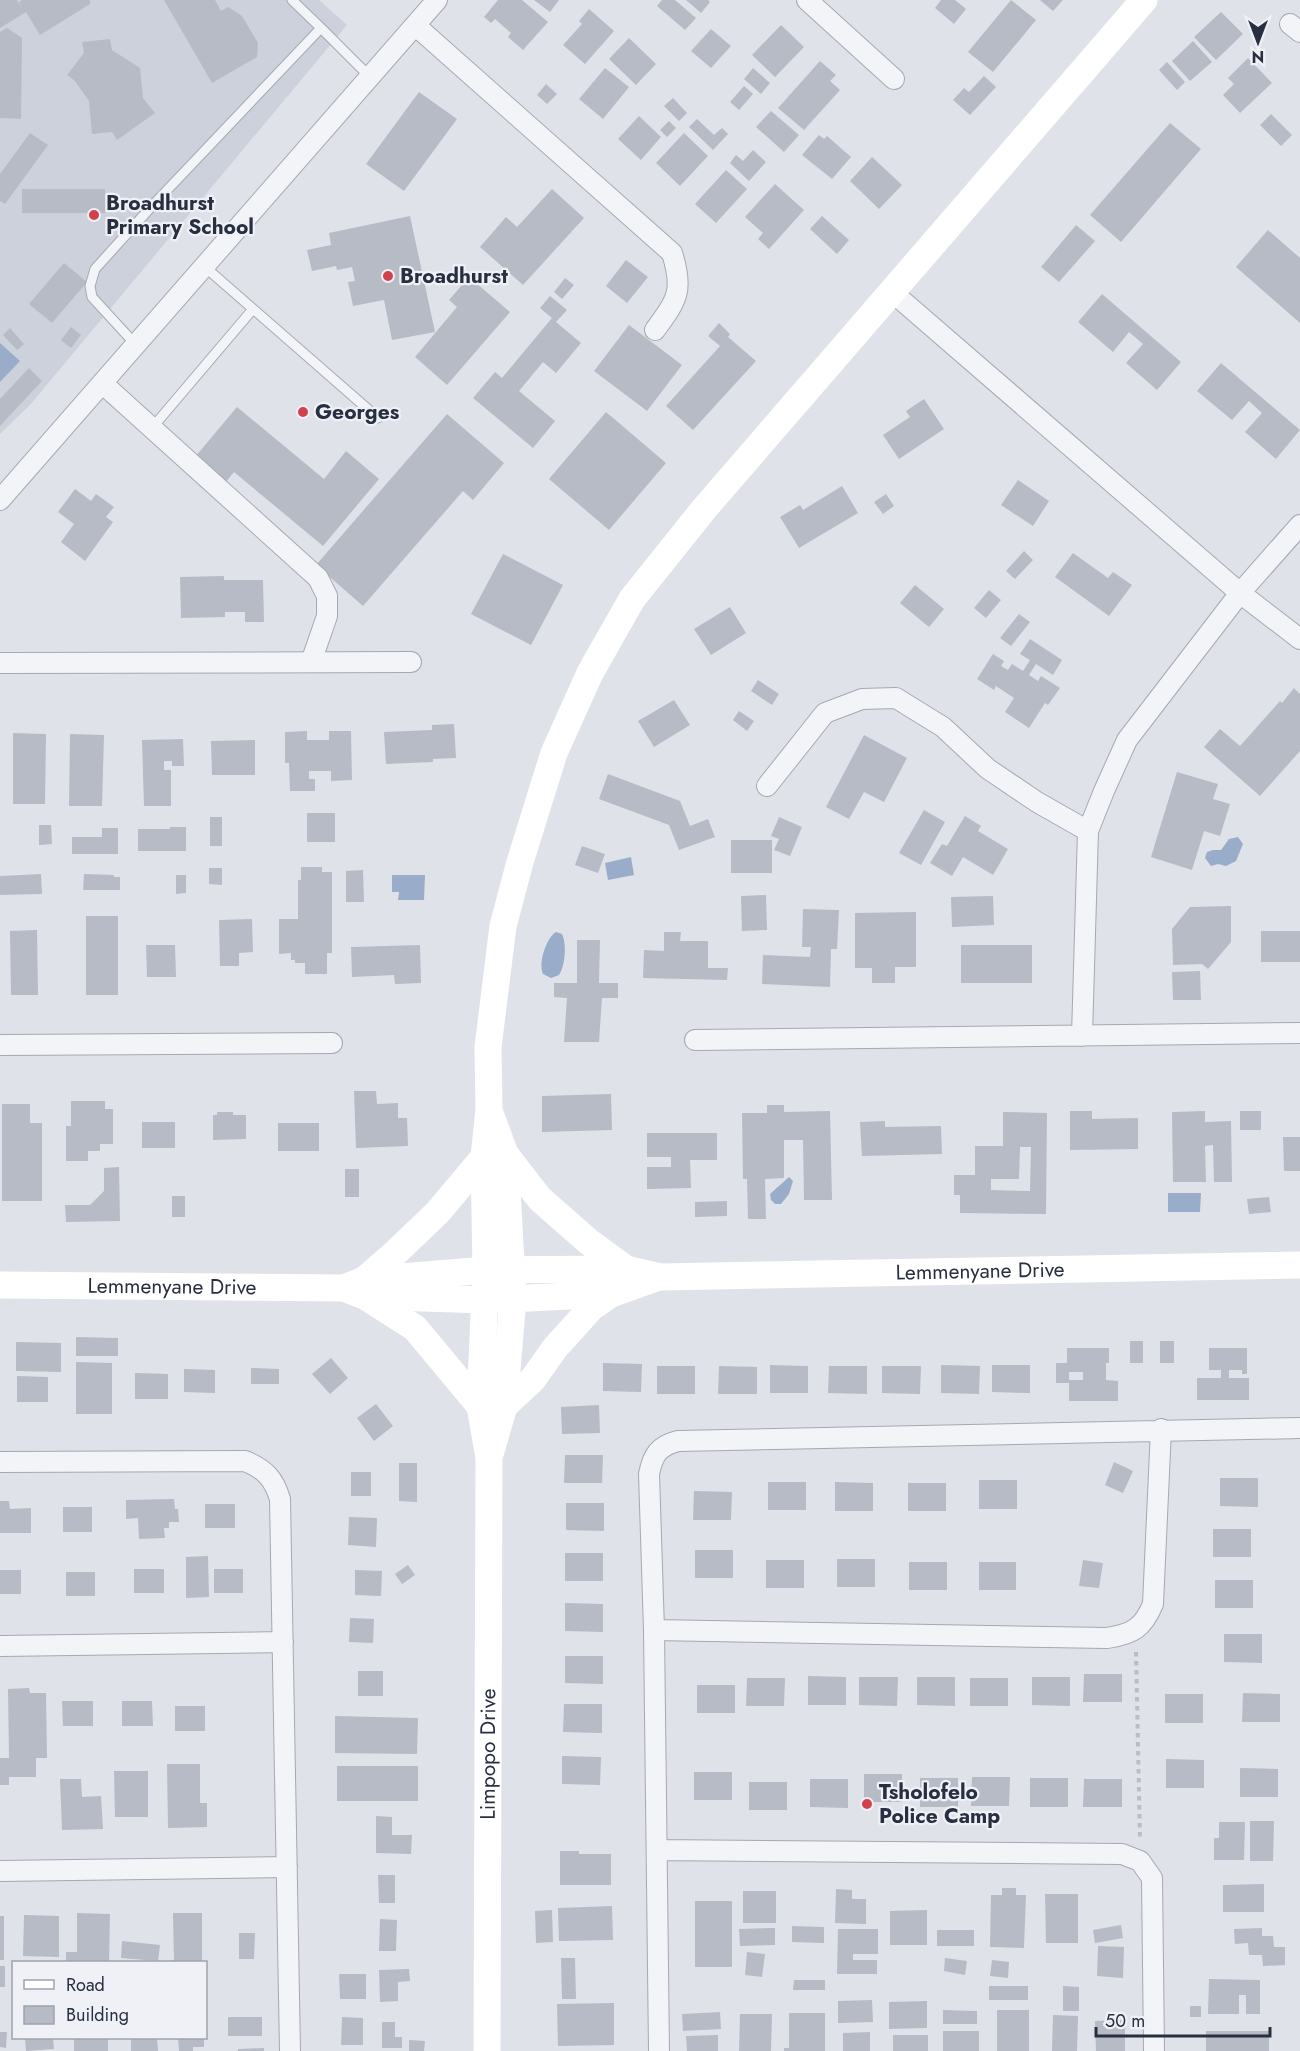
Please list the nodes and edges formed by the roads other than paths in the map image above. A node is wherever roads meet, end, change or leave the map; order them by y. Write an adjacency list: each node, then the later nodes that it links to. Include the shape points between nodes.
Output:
1 (292, 0): 6 (lane)
2 (437, 0): 5 (street)
3 (807, 0): 8 (street)
4 (1144, 0): 10 (street)
5 (416, 26): 7 (street); 12 (street, via 672,253 677,293)
6 (321, 28): 7 (lane); 13 (lane, via 95,269 90,286 92,297)
7 (371, 78): 9 (street)
8 (894, 79)
9 (205, 267): 11 (lane); 13 (street)
10 (891, 291): 19 (street); 31 (street, via 632,598 554,753 503,926 488,1047)
11 (253, 309): 15 (lane); 16 (lane)
12 (655, 330)
13 (136, 345): 14 (street)
14 (102, 383): 16 (street); 17 (street)
15 (378, 418)
16 (152, 428): 21 (street, via 318,578 327,596 327,616)
17 (0, 500)
18 (1300, 525): 19 (street)
19 (1240, 593): 20 (street); 25 (street, via 1127,740)
20 (1300, 639)
21 (311, 662): 22 (street); 23 (street)
22 (411, 662)
23 (0, 663)
24 (767, 786): 25 (street, via 825,713 862,699 896,698 943,727 988,769)
25 (1088, 831): 27 (street)
26 (1300, 1033): 27 (street)
27 (1082, 1036): 28 (street)
28 (696, 1040)
29 (332, 1043): 30 (street)
30 (0, 1045)
31 (495, 1156): 33 (street, via 589,1242); 34 (street); 37 (street)
32 (1300, 1265): 35 (street, Lemmenyane Drive)
33 (626, 1269): 34 (street); 35 (street)
34 (499, 1270): 37 (street); 39 (street, Limpopo Drive); 40 (street, Limpopo Drive)
35 (660, 1276): 38 (street)
36 (0, 1285): 37 (street, Lemmenyane Drive)
37 (357, 1288): 40 (street); 41 (street, via 415,1328)
38 (610, 1294): 39 (street); 41 (street, via 591,1308 533,1379)
39 (513, 1298): 40 (street); 41 (street, Limpopo Drive)
40 (485, 1300): 41 (street, Limpopo Drive)
41 (492, 1406): 52 (street, Limpopo Drive)
42 (1300, 1428): 43 (street)
43 (1161, 1430): 45 (street, via 666,1444 656,1450 649,1474); 45 (street, via 1153,1604 1147,1620 1121,1636)
44 (0, 1462): 46 (street, via 245,1461 259,1466 276,1485 280,1499)
45 (654, 1630): 48 (street)
46 (283, 1642): 47 (street); 49 (street)
47 (0, 1646)
48 (657, 1850): 53 (street); 54 (street, via 1122,1854 1140,1861 1152,1878)
49 (287, 1867): 50 (street); 51 (street)
50 (0, 1871)
51 (290, 2051)
52 (487, 2051)
53 (659, 2051)
54 (1154, 2051)

